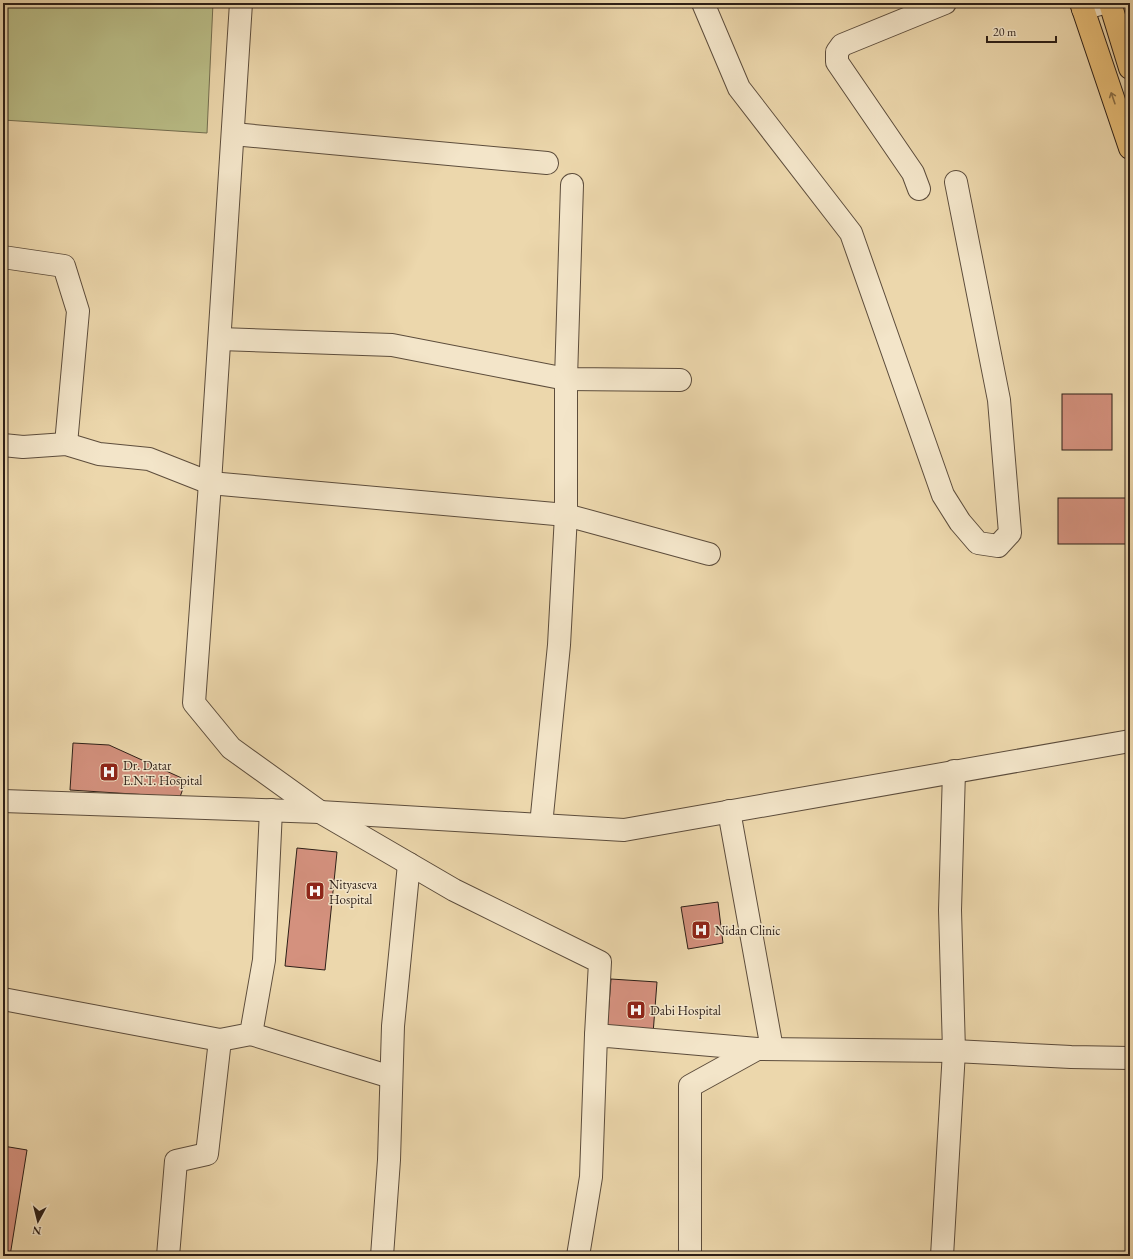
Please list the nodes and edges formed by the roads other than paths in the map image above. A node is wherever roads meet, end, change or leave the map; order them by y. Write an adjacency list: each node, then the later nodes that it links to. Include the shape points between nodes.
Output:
1 (241, 3): 7 (street)
2 (703, 3): 10 (street, via 738,88 851,233 943,495 960,522 978,543 998,546 1010,533 999,400)
3 (945, 3): 12 (street, via 842,45 837,52 837,62 913,173)
4 (1110, 3): 6 (main road)
5 (1089, 5): 8 (main road, one-way to 5)
6 (1130, 68)
7 (232, 134): 9 (street); 14 (street)
8 (1130, 148)
9 (547, 163)
10 (956, 182)
11 (572, 185): 15 (street)
12 (919, 189)
13 (3, 257): 17 (street, via 64,266 78,311)
14 (220, 339): 15 (street, via 392,345); 19 (street)
15 (566, 379): 16 (street); 20 (street)
16 (680, 380)
17 (66, 444): 18 (street, via 22,447); 19 (street, via 100,454 149,458)
18 (3, 445)
19 (210, 483): 20 (street); 27 (street, via 194,703 231,748)
20 (566, 515): 21 (street); 28 (street, via 559,645)
21 (709, 554)
22 (1130, 740): 23 (street)
23 (954, 771): 26 (street); 35 (street, via 950,910)
24 (3, 801): 25 (street)
25 (271, 810): 27 (street); 31 (street, via 264,960)
26 (730, 811): 28 (street, via 624,830); 34 (street)
27 (320, 812): 28 (street); 29 (street)
28 (541, 825)
29 (409, 864): 32 (street, via 454,890 600,962); 37 (street, via 393,1026)
30 (3, 999): 33 (street)
31 (251, 1034): 33 (street); 37 (street)
32 (596, 1036): 34 (street); 40 (street, via 591,1177)
33 (220, 1040): 38 (street, via 207,1154 176,1161)
34 (764, 1049): 35 (street); 41 (street, via 690,1086)
35 (954, 1051): 36 (street, via 1071,1058); 42 (street)
36 (1130, 1058)
37 (391, 1077): 39 (street, via 389,1160)
38 (168, 1256)
39 (382, 1256)
40 (578, 1256)
41 (690, 1256)
42 (942, 1256)

